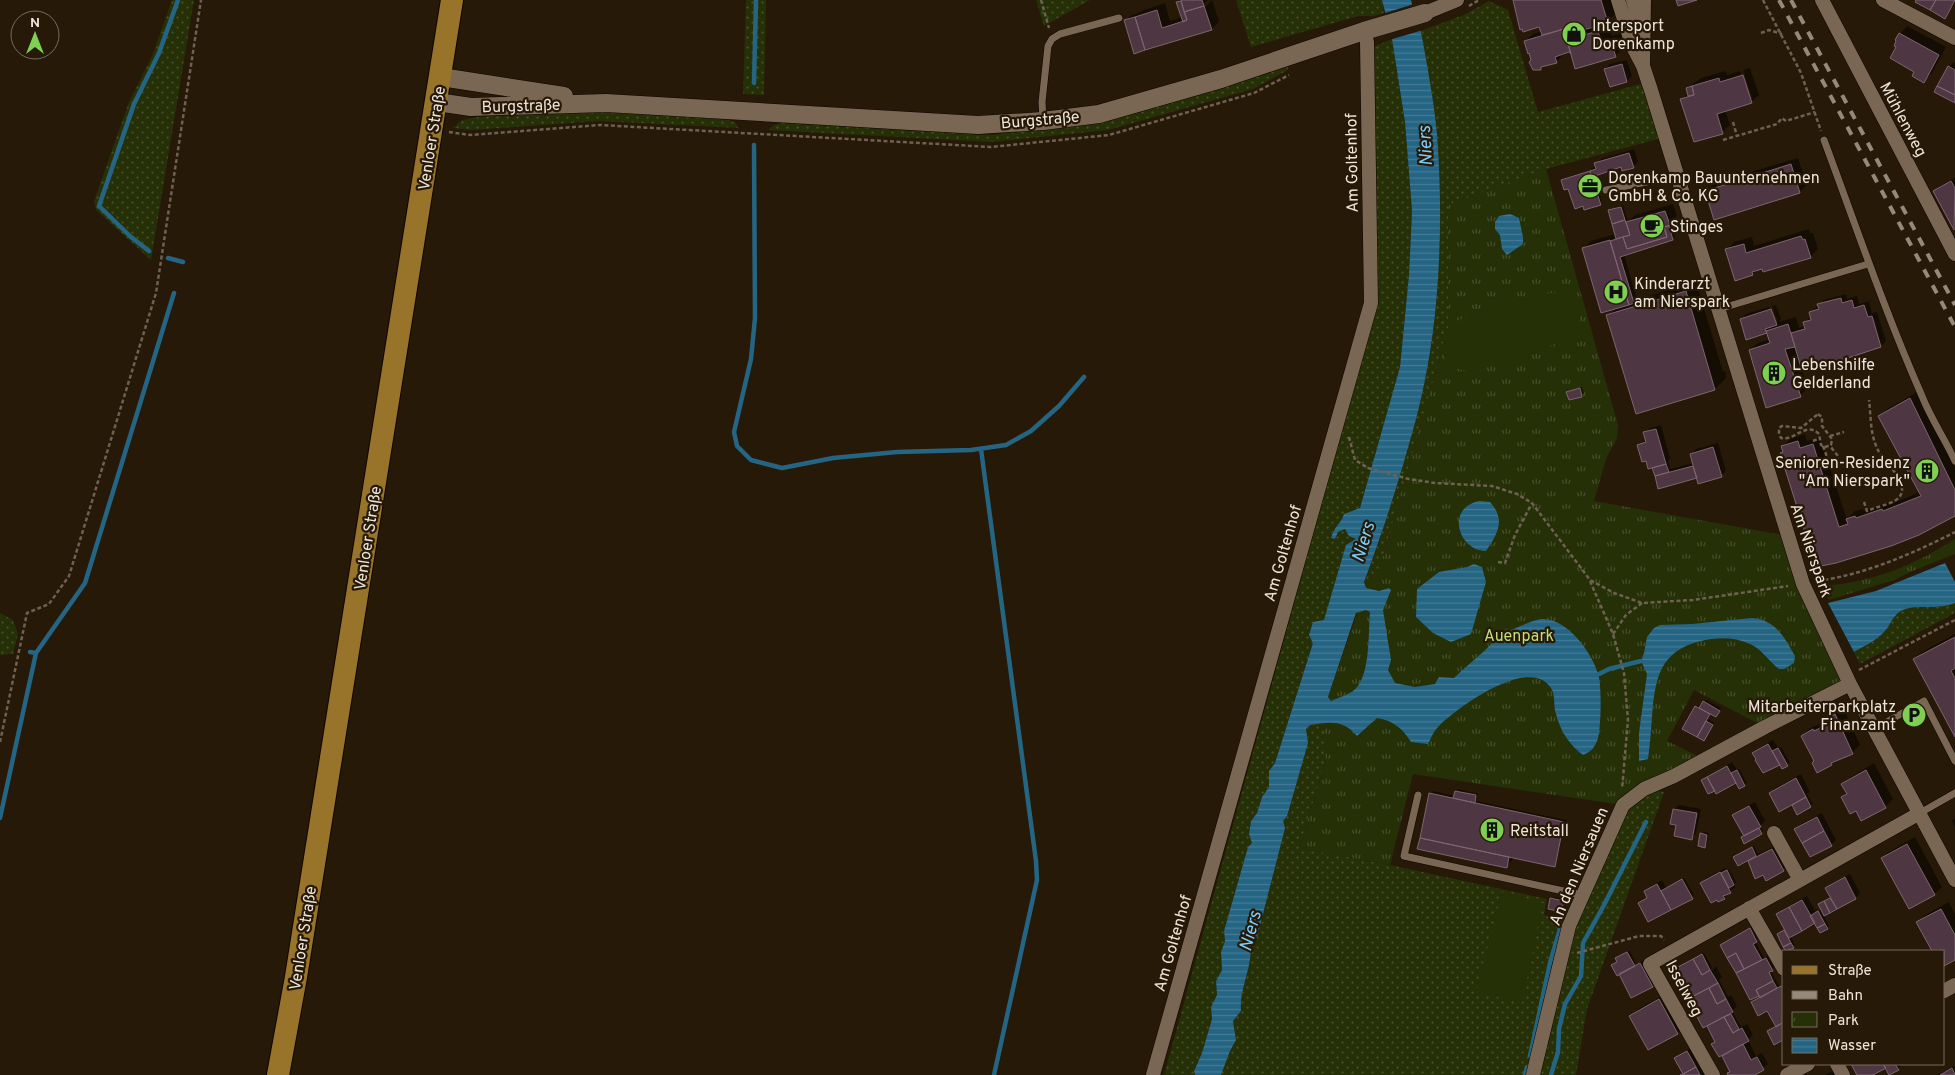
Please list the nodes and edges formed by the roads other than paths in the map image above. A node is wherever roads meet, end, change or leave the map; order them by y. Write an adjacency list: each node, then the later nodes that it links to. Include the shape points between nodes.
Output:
1 (452, 0): 14 (main road, Venloer Straße)
2 (1457, 0): 8 (street, Burgstraße)
3 (1618, 0): 13 (street, Am Nierspark, via 1632,45)
4 (1633, 0): 11 (street, Am Nierspark)
5 (1644, 0): 11 (street, Am Nierspark)
6 (1822, 0): 21 (street, Mühlenweg)
7 (1893, 2): 12 (street)
8 (1425, 13): 10 (street, Burgstraße)
9 (1119, 18): 17 (lane, via 1052,39 1048,46)
10 (1370, 29): 17 (street, Burgstraße, via 1221,79 1099,114); 39 (street, Am Goltenhof, via 1366,42 1371,303)
11 (1644, 38): 13 (street, Am Nierspark)
12 (1955, 38)
13 (1643, 66): 19 (street, Am Nierspark)
14 (441, 77): 15 (main road, Venloer Straße); 16 (street, Burgstraße)
15 (437, 102): 16 (street, Burgstraße, via 471,107); 38 (main road, Venloer Straße, via 300,957)
16 (606, 103): 17 (street, Burgstraße, via 978,125)
17 (1043, 121)
18 (1824, 140): 22 (lane)
19 (1677, 176): 20 (lane); 23 (street, Am Nierspark)
20 (1606, 190)
21 (1955, 254)
22 (1868, 264): 23 (lane); 24 (lane, via 1923,400)
23 (1719, 309): 25 (street, Am Nierspark, via 1803,584)
24 (1955, 461)
25 (1848, 681): 26 (street, Am Nierspark); 34 (street, An den Niersauen, via 1674,776 1644,789 1623,805)
26 (1874, 729): 27 (lane, via 1924,702); 30 (street, Am Nierspark)
27 (1955, 761)
28 (1955, 794): 30 (lane)
29 (1418, 795): 34 (lane, via 1404,856)
30 (1920, 813): 32 (street, Isselweg); 33 (street, Am Nierspark)
31 (1774, 833): 32 (street)
32 (1800, 880): 35 (street, Isselweg)
33 (1955, 880)
34 (1582, 895): 40 (street, An den Niersauen, via 1569,926)
35 (1750, 908): 36 (street); 41 (street, Isselweg, via 1650,964)
36 (1782, 965)
37 (1806, 1065): 42 (street)
38 (278, 1075)
39 (1153, 1075)
40 (1534, 1075)
41 (1712, 1075)
42 (1787, 1075)

